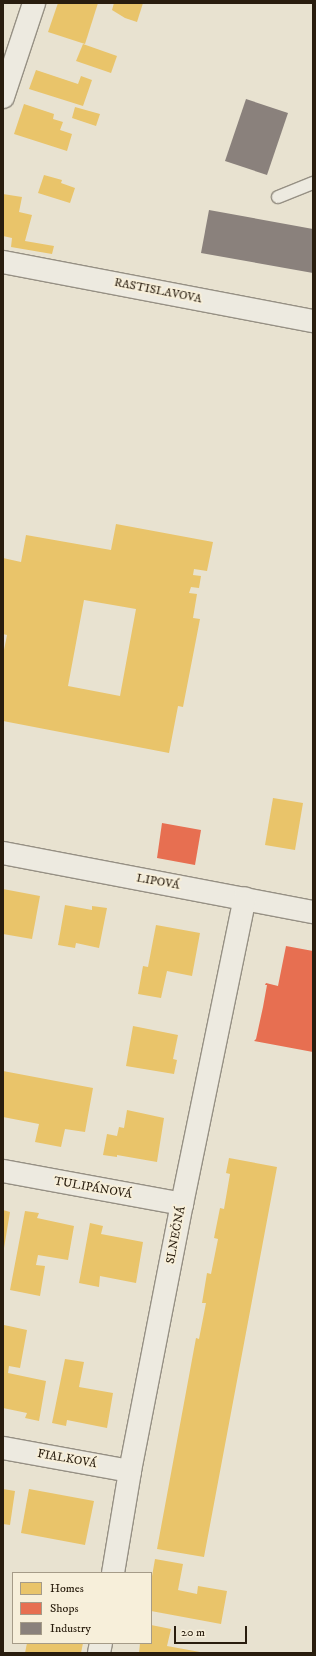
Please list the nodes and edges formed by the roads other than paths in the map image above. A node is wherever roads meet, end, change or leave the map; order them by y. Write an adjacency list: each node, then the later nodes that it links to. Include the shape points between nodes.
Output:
1 (34, 3): 2 (street)
2 (3, 97)
3 (313, 183): 4 (lane)
4 (278, 197)
5 (3, 262): 6 (street, RASTISLAVOVA)
6 (313, 320)
7 (3, 853): 8 (street, LIPOVÁ)
8 (245, 898): 9 (street, LIPOVÁ); 11 (street, SLNEČNÁ)
9 (313, 912)
10 (3, 1171): 11 (street, TULIPÁNOVÁ)
11 (182, 1204): 13 (street, SLNEČNÁ)
12 (3, 1448): 13 (street, FIALKOVÁ)
13 (130, 1471): 14 (street, SLNEČNÁ)
14 (113, 1572)

